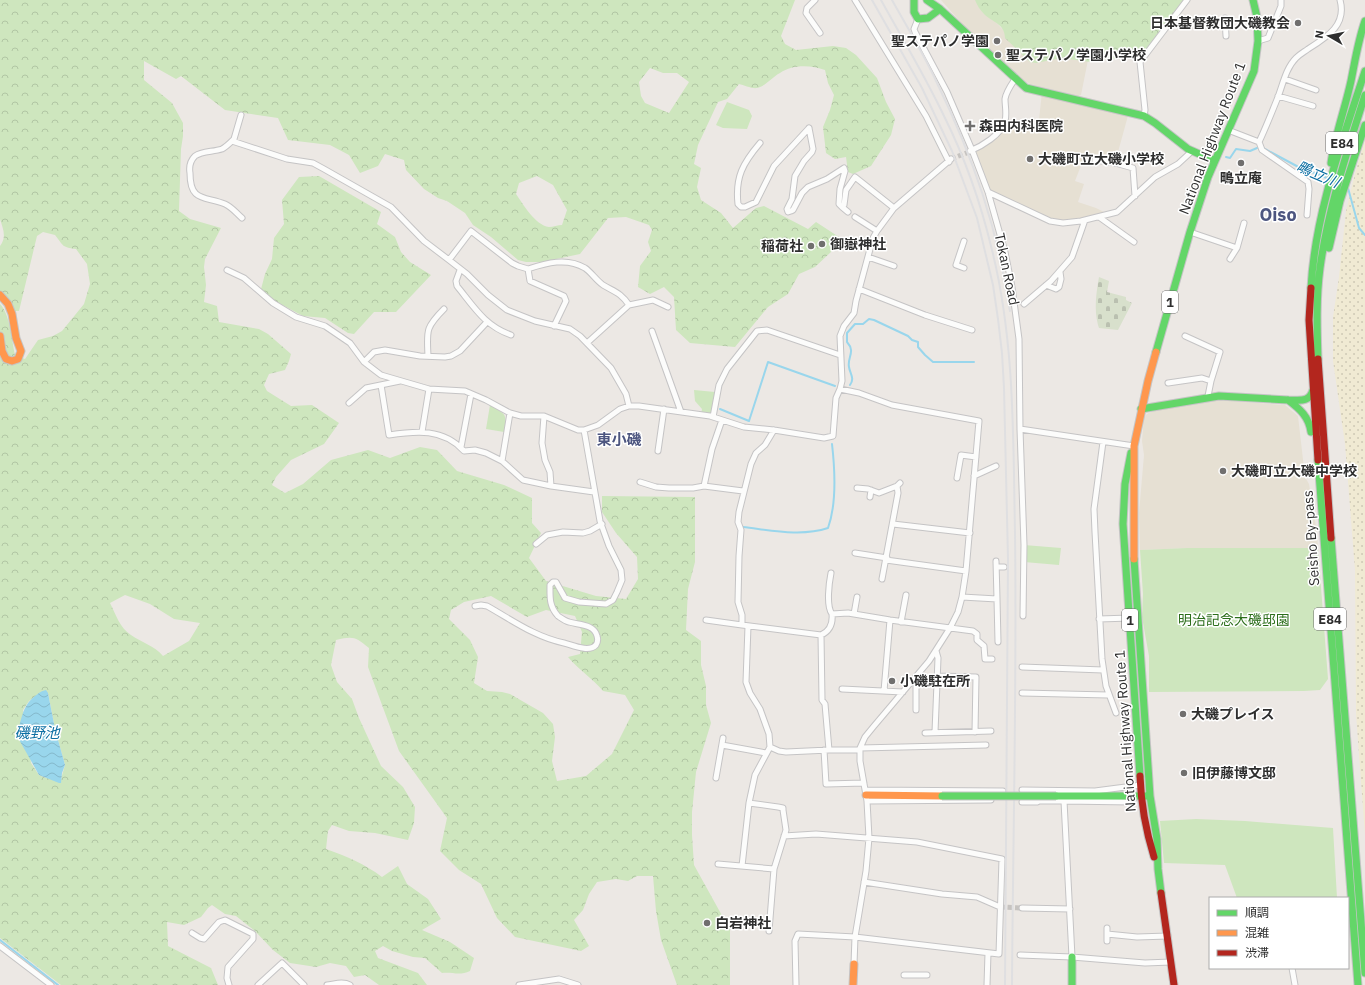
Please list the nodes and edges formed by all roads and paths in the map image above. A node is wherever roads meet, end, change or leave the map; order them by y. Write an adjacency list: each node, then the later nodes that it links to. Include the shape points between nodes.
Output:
1 (815, 0): 13 (street, via 806,8 806,13)
2 (855, 0): 38 (street, via 926,116 950,161)
3 (914, 0): 11 (main road, via 914,12)
4 (927, 0): 9 (main road)
5 (1187, 0): 24 (street, via 1140,62 1146,110)
6 (1253, 0): 15 (main road, National Highway Route 1 / 1)
7 (1281, 0): 15 (street, via 1268,38)
8 (1340, 0): 17 (street, via 1342,18 1330,33 1299,54)
9 (940, 9): 11 (main road, via 928,19); 18 (main road)
10 (1224, 18): 14 (street)
11 (918, 20): 30 (street, Tokan Road, via 915,32 949,96)
12 (1365, 21): 34 (main road, via 1331,160)
13 (820, 33)
14 (1226, 36)
15 (1258, 41): 26 (main road, National Highway Route 1 / 1, via 1254,71)
16 (1365, 71): 34 (main road, Seisho By-pass / E84)
17 (1284, 79): 19 (street); 21 (street)
18 (1015, 80): 24 (main road, via 1026,88); 30 (street, via 1006,95 1006,112 1002,127)
19 (1316, 90)
20 (1365, 95): 44 (main road, Seisho By-pass / E84)
21 (1278, 96): 22 (street); 28 (street)
22 (1314, 106)
23 (242, 115): 27 (street)
24 (1144, 116): 31 (main road)
25 (1365, 125): 44 (main road)
26 (1228, 130): 28 (street); 33 (main road, National Highway Route 1 / 1)
27 (232, 141): 45 (street, via 223,148 198,154 192,159 189,166 190,185 199,197 226,205); 56 (street, via 287,159 313,163 324,169 391,207 424,242)
28 (1259, 142): 41 (street, via 1262,150 1308,182)
29 (760, 143): 37 (street, via 749,155 739,176 736,189 739,206 745,207 756,202 774,166 809,128 813,149 795,176 788,212 793,210 808,187 844,168 839,204)
30 (971, 151): 35 (street, Tokan Road)
31 (1190, 152): 33 (main road); 36 (street)
32 (1095, 160): 36 (street, via 1133,168)
33 (1215, 161): 50 (main road, National Highway Route 1 / 1)
34 (1328, 189): 44 (main road, Seisho By-pass / E84)
35 (988, 192): 46 (street, via 1050,221 1063,223); 100 (street, Tokan Road, via 1005,252 1016,313 1019,338)
36 (1136, 196): 40 (street, via 1117,212)
37 (842, 207): 38 (street, via 846,190 856,177); 39 (street)
38 (894, 208): 49 (street)
39 (848, 212)
40 (1108, 214): 43 (street); 47 (street)
41 (1307, 214)
42 (855, 217): 49 (street)
43 (1099, 217): 46 (street); 47 (street)
44 (1329, 217): 87 (main road, Seisho By-pass / E84, via 1317,235 1311,284 1310,339); 214 (main road, Seisho By-pass / E84, via 1321,398)
45 (242, 218)
46 (1086, 220): 62 (street, via 1072,257)
47 (1106, 224): 52 (street)
48 (1244, 224): 53 (street)
49 (876, 231): 54 (street)
50 (1190, 232): 53 (street); 94 (main road, National Highway Route 1 / 1)
51 (964, 241): 58 (street, via 956,265)
52 (1134, 242)
53 (1237, 248): 55 (street)
54 (868, 257): 57 (street); 64 (street)
55 (1230, 259)
56 (449, 260): 59 (street, via 471,231 512,263); 61 (street)
57 (894, 266)
58 (964, 268)
59 (528, 269): 67 (street, via 555,262 570,262 586,268 601,284 623,296); 71 (street, via 530,281 565,298 566,301)
60 (227, 270): 80 (street, via 244,278 272,302 296,317 325,326 350,342)
61 (460, 270): 70 (street, via 457,286); 71 (street, via 468,274 488,296 507,310 535,322)
62 (1060, 272): 63 (street); 63 (street, via 1060,287 1054,289)
63 (1046, 285): 66 (street)
64 (859, 289): 72 (street, via 925,316); 79 (street, via 854,313 840,336)
65 (0, 296): 75 (main road, via 10,307 13,317 21,351 18,359 6,359)
66 (1024, 304)
67 (629, 305): 68 (street, via 653,300); 77 (street)
68 (668, 307)
69 (444, 310): 78 (street, via 428,329)
70 (487, 322): 74 (street, via 497,330); 78 (street, via 460,351 445,357)
71 (554, 326): 77 (street, via 570,329)
72 (972, 330)
73 (652, 331): 95 (street)
74 (511, 335)
75 (0, 336)
76 (1185, 336): 82 (street, via 1220,352)
77 (587, 343): 92 (street, via 611,368 626,394)
78 (428, 356): 80 (street, via 385,350 374,352)
79 (840, 356): 86 (street); 98 (street, via 766,330 757,331 727,369 719,385)
80 (364, 362): 81 (street, via 381,375)
81 (401, 381): 84 (street); 85 (street)
82 (1211, 381): 83 (street, via 1202,378); 89 (street)
83 (1168, 383)
84 (382, 385): 91 (street, via 366,388); 103 (street, via 388,435)
85 (429, 389): 88 (street, via 458,390); 103 (street)
86 (840, 389): 102 (street, via 836,398 833,438); 108 (street, via 892,405 981,421)
87 (1313, 389): 90 (main road, via 1311,396 1306,400); 123 (main road, Seisho By-pass / E84)
88 (471, 394): 96 (street); 106 (street)
89 (1208, 396): 90 (main road); 94 (main road)
90 (1288, 400): 123 (main road, via 1305,413 1311,427 1315,483)
91 (349, 403)
92 (629, 406): 93 (street); 101 (street, via 620,409 598,425)
93 (664, 409): 95 (street); 107 (street)
94 (1141, 409): 105 (main road, National Highway Route 1 / 1)
95 (681, 412): 98 (street)
96 (510, 413): 97 (street, via 521,416); 109 (street)
97 (544, 416): 101 (street); 114 (street, via 542,443)
98 (713, 417): 99 (street)
99 (722, 420): 102 (street, via 744,427); 115 (street, via 712,449)
100 (1020, 429): 104 (street); 141 (street, Tokan Road, via 1024,538)
101 (584, 430): 119 (street)
102 (774, 430): 118 (street, via 765,445 756,453)
103 (422, 432): 106 (street, via 442,435)
104 (1103, 442): 105 (street); 143 (street, via 1094,509)
105 (1130, 446): 142 (main road, National Highway Route 1 / 1, via 1123,524); 184 (main road, National Highway Route 1 / 1)
106 (461, 447): 109 (street, via 464,451 475,450)
107 (658, 451)
108 (976, 457): 111 (street); 112 (street, via 961,455)
109 (502, 461): 114 (street, via 523,480)
110 (996, 466): 111 (street)
111 (974, 476): 124 (street)
112 (958, 478)
113 (640, 482): 115 (street, via 669,488)
114 (551, 486): 119 (street)
115 (704, 486): 118 (street)
116 (857, 488): 117 (street)
117 (871, 490): 120 (street); 122 (street, via 879,493 899,485)
118 (743, 491): 147 (street, via 738,522 741,530 738,602)
119 (594, 492): 121 (street)
120 (870, 497)
121 (602, 524): 125 (street, via 583,533 547,534); 138 (street, via 622,580 612,600 606,604 579,602 565,598 556,582 550,585 551,606 567,622 594,630 598,642 594,646 588,649 552,641 532,633 487,606)
122 (893, 524): 124 (street); 127 (street)
123 (1323, 527): 231 (main road, Seisho By-pass / E84)
124 (970, 533): 131 (street)
125 (536, 544)
126 (858, 552): 127 (street)
127 (886, 559): 131 (street); 133 (street)
128 (996, 561): 129 (street)
129 (997, 568): 130 (street); 137 (street)
130 (1004, 568)
131 (966, 571): 135 (street)
132 (831, 574): 139 (street, via 828,602)
133 (882, 579)
134 (906, 595): 146 (street)
135 (962, 597): 137 (street); 149 (street)
136 (857, 598): 140 (street)
137 (997, 599): 151 (street)
138 (475, 606)
139 (832, 614): 140 (street); 150 (street, via 830,629)
140 (854, 614): 145 (street)
141 (1023, 616)
142 (1130, 618): 143 (street); 178 (main road, National Highway Route 1 / 1)
143 (1099, 619): 155 (street)
144 (706, 620): 147 (street)
145 (890, 620): 146 (street); 159 (street)
146 (902, 622): 149 (street)
147 (742, 624): 148 (street)
148 (748, 626): 150 (street); 172 (street, via 746,682 760,709 769,734)
149 (950, 628): 152 (street); 153 (street, via 973,631 984,646 983,659)
150 (821, 635): 174 (street, via 822,700 825,704)
151 (998, 642)
152 (936, 652): 156 (street); 157 (street)
153 (992, 659)
154 (1022, 667): 155 (street)
155 (1103, 670): 162 (street)
156 (937, 676): 167 (street); 168 (street, via 976,676)
157 (916, 677): 160 (street); 163 (street)
158 (842, 689): 159 (street)
159 (884, 691): 160 (street)
160 (903, 692): 173 (street, via 869,732)
161 (1022, 693): 162 (street)
162 (1108, 695): 164 (street)
163 (916, 710)
164 (1116, 713)
165 (991, 731): 168 (street)
166 (924, 732): 167 (street)
167 (935, 732): 168 (street)
168 (975, 732)
169 (723, 738): 170 (street)
170 (722, 745): 175 (street); 176 (street)
171 (986, 745): 173 (street)
172 (770, 747): 174 (street, via 786,752); 175 (street)
173 (860, 749): 174 (street); 177 (street)
174 (827, 750): 177 (street, via 826,784)
175 (766, 752): 187 (street, via 755,775)
176 (716, 778)
177 (864, 783): 182 (street)
178 (1141, 785): 179 (street, via 1095,791); 183 (main road, National Highway Route 1 / 1)
179 (1022, 790)
180 (983, 791): 181 (street); 182 (street); 185 (street)
181 (1003, 791)
182 (866, 795): 183 (main road, bridge); 185 (street); 191 (street)
183 (1138, 796): 184 (main road); 189 (street, via 1132,802); 195 (main road, National Highway Route 1 / 1)
184 (1150, 796): 195 (main road, National Highway Route 1 / 1)
185 (980, 800): 186 (street)
186 (991, 800)
187 (749, 802): 190 (street, via 782,808 786,830); 193 (street)
188 (1022, 802): 189 (street)
189 (1064, 802): 200 (street)
190 (784, 836): 191 (street, via 816,834); 194 (street)
191 (869, 838): 196 (street); 208 (street, via 917,842 1002,859 999,954)
192 (718, 864): 193 (street)
193 (742, 866): 194 (street)
194 (774, 869): 202 (street)
195 (1158, 869): 204 (main road, National Highway Route 1 / 1)
196 (864, 882): 197 (street, via 977,897); 205 (street)
197 (1000, 907)
198 (1022, 908): 199 (street)
199 (1061, 908): 200 (street); 201 (street)
200 (1070, 908): 210 (street)
201 (1055, 911)
202 (769, 931)
203 (192, 932): 218 (street, via 204,939 218,922 225,920 253,934 253,939 228,967)
204 (1168, 936): 206 (street, via 1137,937 1107,931); 211 (main road, National Highway Route 1 / 1)
205 (855, 937): 208 (street); 212 (street); 225 (street, via 797,935)
206 (1107, 941)
207 (0, 946): 217 (street)
208 (988, 953): 227 (street)
209 (1020, 955): 210 (street)
210 (1072, 957): 211 (street, via 1145,963); 228 (main road)
211 (1171, 962): 229 (main road, National Highway Route 1 / 1)
212 (854, 964): 226 (main road)
213 (1292, 969): 230 (street)
214 (1365, 973)
215 (904, 975): 216 (street)
216 (927, 975)
217 (51, 985)
218 (229, 985)
219 (258, 985): 220 (street, via 282,963)
220 (304, 985)
221 (327, 985): 222 (street)
222 (350, 985)
223 (519, 985): 224 (street, via 559,980)
224 (578, 985)
225 (796, 985)
226 (853, 985)
227 (987, 985)
228 (1072, 985)
229 (1174, 985)
230 (1295, 985)
231 (1358, 985)

